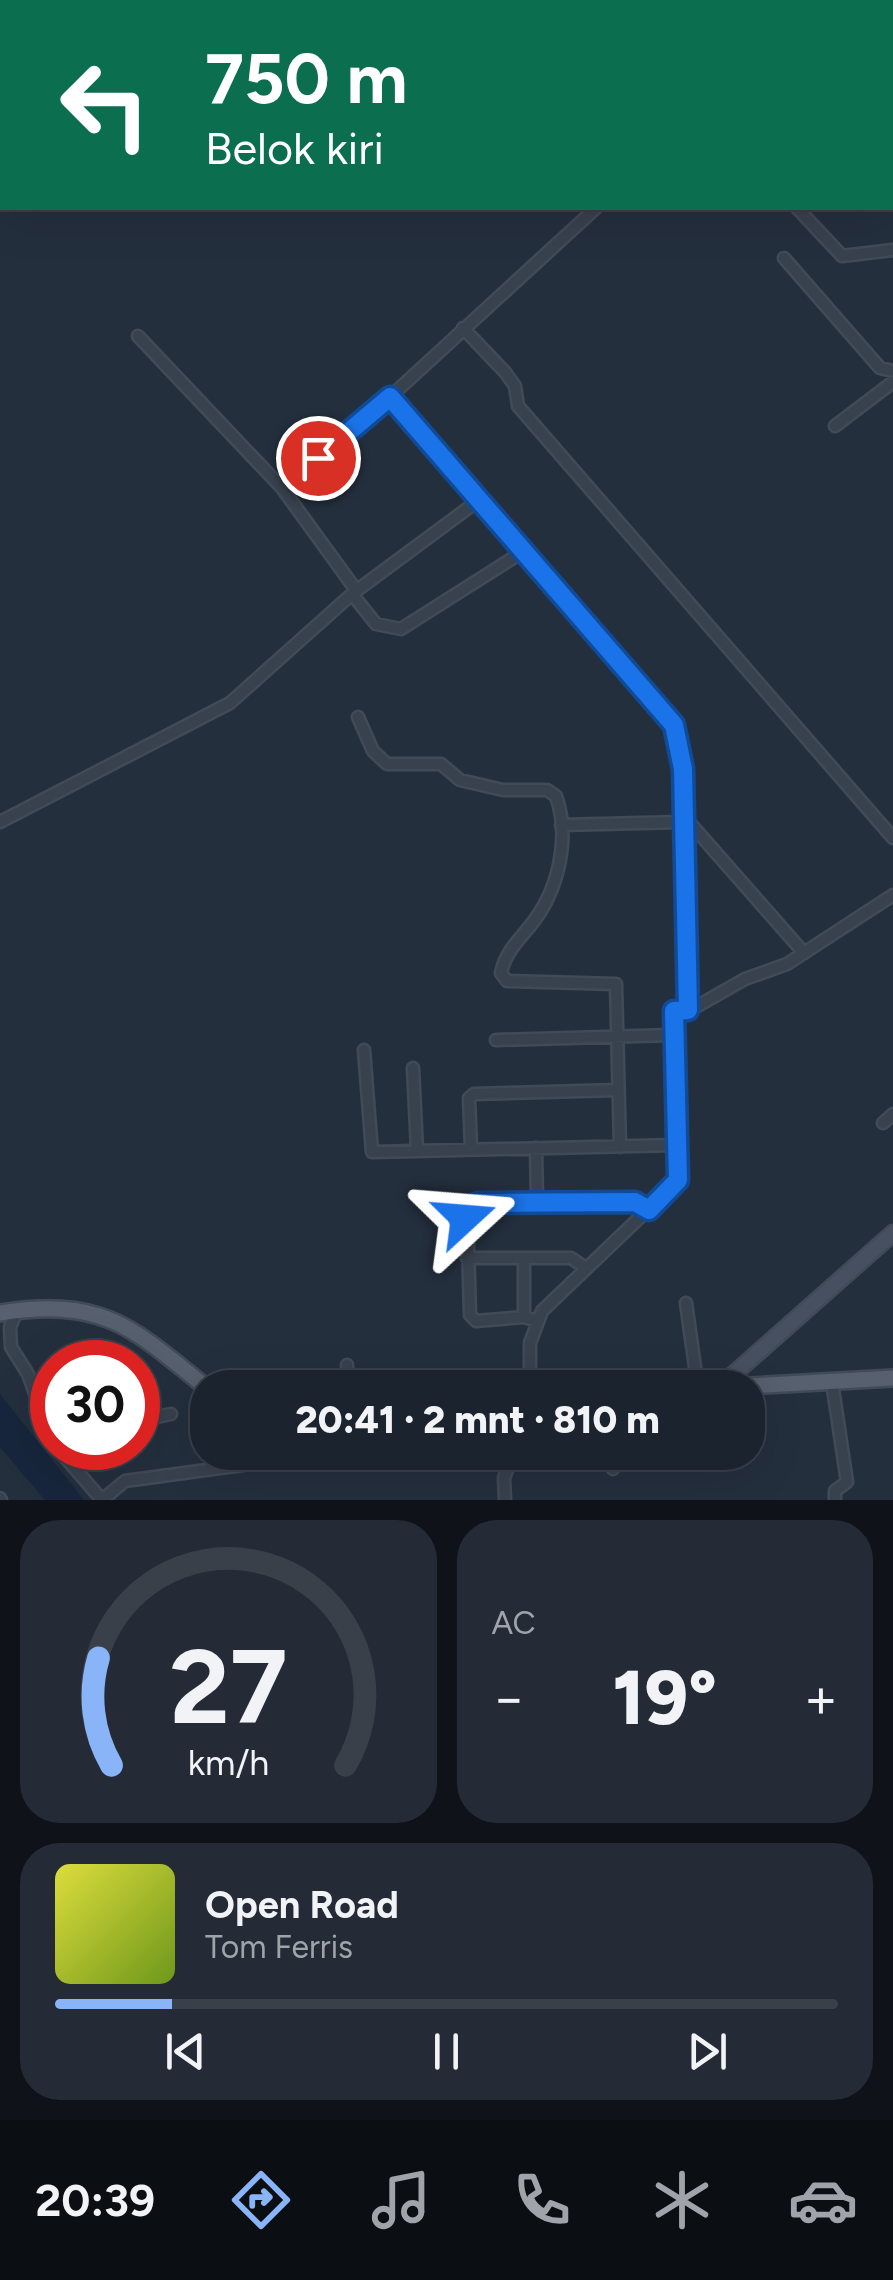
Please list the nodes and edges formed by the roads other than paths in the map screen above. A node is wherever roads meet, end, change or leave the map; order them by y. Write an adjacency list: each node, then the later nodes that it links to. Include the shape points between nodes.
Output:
1 (594, 210): 5 (street)
2 (799, 210): 3 (street, via 842,256)
3 (893, 250)
4 (784, 258): 7 (street, via 880,368)
5 (463, 328): 9 (street); 19 (street, via 505,372 518,406)
6 (138, 336): 11 (street)
7 (893, 371)
8 (893, 382): 10 (street)
9 (390, 397): 11 (street); 12 (street)
10 (835, 426)
11 (282, 488): 14 (street)
12 (479, 500): 13 (street); 14 (street)
13 (524, 551): 14 (street, via 402,630 376,624); 16 (street, via 674,725 683,769)
14 (354, 592): 17 (street, via 230,704)
15 (358, 717): 18 (street, via 387,764 440,764 460,780 488,788 552,792)
16 (681, 817): 18 (street); 21 (street); 22 (street)
17 (0, 822)
18 (560, 826): 23 (street, via 554,884 507,955 502,977 616,984)
19 (893, 838)
20 (893, 895): 21 (street)
21 (804, 953): 22 (street)
22 (688, 1010): 24 (street, via 674,1011)
23 (619, 1035): 24 (street); 25 (street); 28 (street)
24 (673, 1035): 31 (street)
25 (496, 1040)
26 (364, 1050): 35 (street, via 370,1150)
27 (413, 1068): 35 (street)
28 (618, 1090): 32 (street); 33 (street, via 474,1094)
29 (893, 1114): 30 (street)
30 (883, 1124)
31 (677, 1145): 32 (street); 37 (street, via 678,1180)
32 (620, 1147): 34 (street)
33 (471, 1148): 34 (street); 35 (street)
34 (536, 1148): 36 (street)
35 (417, 1150)
36 (537, 1202): 37 (street, via 635,1202); 39 (street, via 468,1207)
37 (649, 1210): 41 (street)
38 (893, 1233): 51 (street)
39 (467, 1258): 40 (street); 45 (street, via 473,1318)
40 (524, 1259): 41 (street, via 571,1258); 45 (street)
41 (584, 1267): 46 (street)
42 (686, 1303): 50 (street)
43 (18, 1310): 44 (main road); 52 (main road, via 66,1308 114,1319); 54 (street, via 10,1347)
44 (0, 1312)
45 (524, 1317): 46 (street)
46 (536, 1322): 49 (street)
47 (347, 1365): 48 (street)
48 (347, 1370)
49 (530, 1370)
50 (695, 1370)
51 (736, 1370)
52 (190, 1375)
53 (893, 1378): 55 (main road)
54 (30, 1379)
55 (832, 1382): 56 (main road); 64 (street, via 847,1479)
56 (765, 1385)
57 (171, 1414): 58 (street)
58 (160, 1416)
59 (75, 1470): 62 (street)
60 (203, 1470): 62 (street, via 125,1480)
61 (507, 1470): 63 (street)
62 (102, 1500)
63 (504, 1500)
64 (835, 1500)

